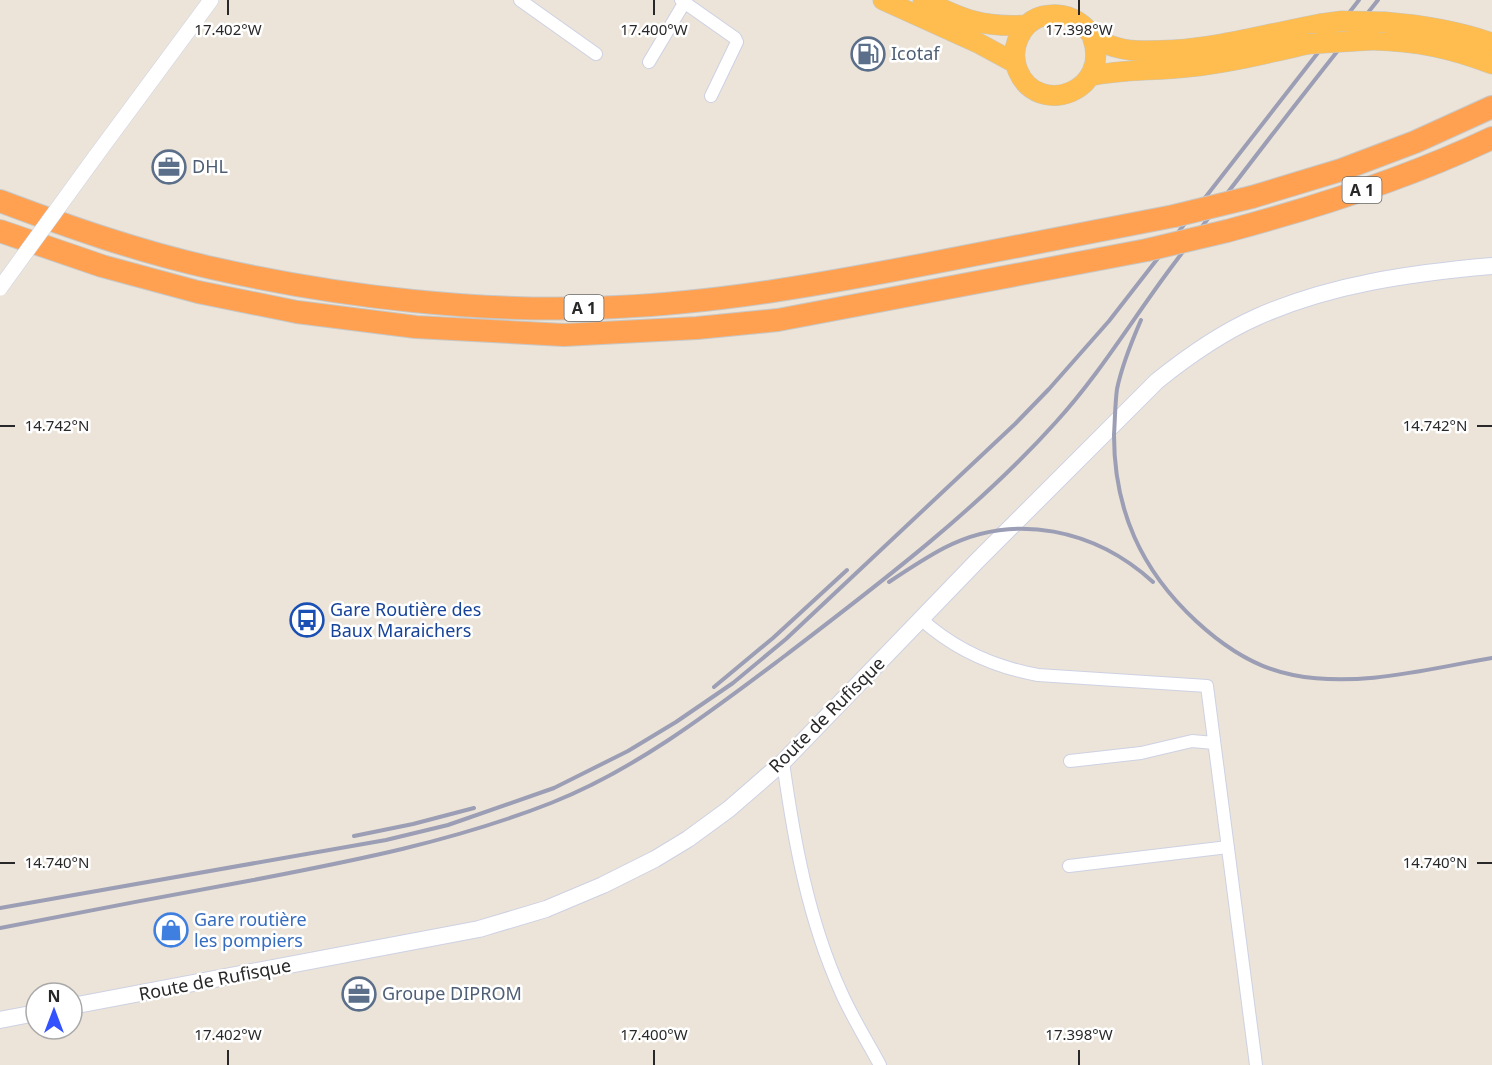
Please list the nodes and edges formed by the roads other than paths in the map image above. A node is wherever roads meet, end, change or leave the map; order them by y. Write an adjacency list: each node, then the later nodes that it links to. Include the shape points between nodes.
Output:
1 (211, 0): 20 (street, bridge)
2 (520, 0): 9 (street)
3 (883, 0): 11 (highway)
4 (923, 0): 6 (highway, via 980,24)
5 (684, 1): 10 (street); 14 (street, via 737,42)
6 (1027, 25): 7 (highway, via 1054,14 1069,16); 11 (highway, via 1015,46)
7 (1092, 36): 8 (highway, bridge, via 1122,49 1161,51 1233,43 1342,21 1412,24); 13 (highway, via 1096,56)
8 (1492, 43)
9 (596, 54)
10 (649, 62)
11 (1015, 63): 13 (highway, via 1025,82 1045,95 1071,93)
12 (1492, 64): 13 (highway, bridge, via 1433,45 1372,40 1308,44 1217,63)
13 (1090, 76)
14 (711, 96)
15 (1492, 107): 17 (highway, A 1, bridge, via 1351,166 1174,216 785,290 617,307 544,308 406,299 296,283 222,270 70,227)
16 (1492, 138): 18 (highway, A 1, bridge, via 1329,202 1147,250 778,320 686,328 564,334 416,327 297,312 198,292 102,266)
17 (0, 201)
18 (0, 231)
19 (1492, 266): 21 (main road, Route de Rufisque, via 1394,276 1301,301 1257,317 1216,339 1157,381)
20 (0, 288)
21 (921, 619): 22 (street, via 977,657 1021,672 1207,686); 24 (main road, Route de Rufisque)
22 (1214, 743): 23 (street, via 1192,741 1141,753); 25 (street)
23 (1070, 761)
24 (783, 762): 27 (main road, Route de Rufisque, via 688,839 603,885 546,909 450,936); 30 (street, via 813,921 841,993)
25 (1228, 847): 26 (street); 31 (street)
26 (1069, 866)
27 (84, 1004)
28 (24, 1015): 29 (main road)
29 (0, 1020)
30 (880, 1065)
31 (1257, 1065)

